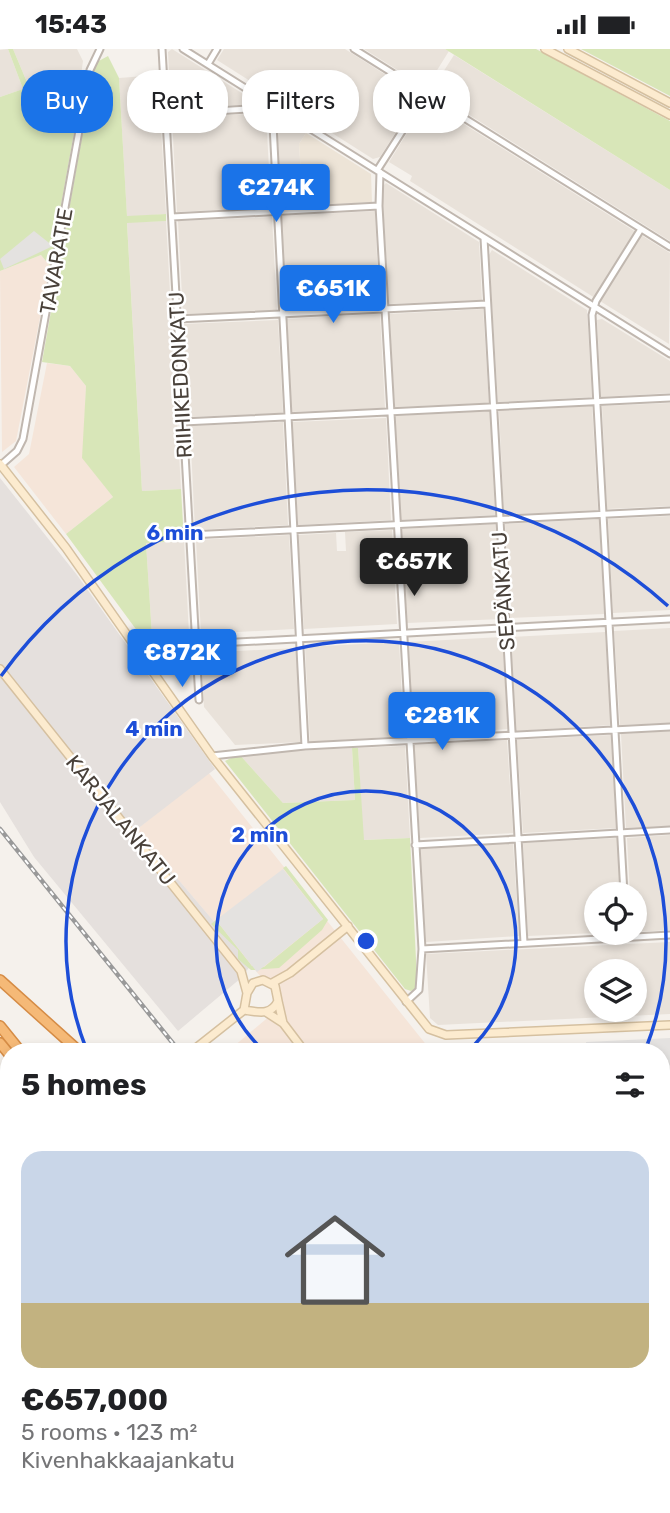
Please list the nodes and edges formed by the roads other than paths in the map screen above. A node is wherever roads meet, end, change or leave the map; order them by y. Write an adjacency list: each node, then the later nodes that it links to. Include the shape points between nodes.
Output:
1 (100, 49): 38 (street, TAVARATIE, via 90,70 23,439)
2 (162, 49): 9 (street, RIIHIKEDONKATU)
3 (183, 49): 8 (street)
4 (218, 49): 8 (street)
5 (354, 49): 10 (street)
6 (545, 49): 13 (main road)
7 (568, 49): 12 (main road)
8 (208, 64): 11 (street)
9 (163, 70)
10 (388, 70)
11 (242, 86)
12 (670, 103)
13 (670, 115)
14 (470, 122): 23 (street)
15 (167, 133): 22 (street, RIIHIKEDONKATU)
16 (273, 133): 21 (street)
17 (317, 133): 19 (street)
18 (402, 133): 19 (street)
19 (379, 171): 20 (street); 24 (street)
20 (379, 207): 21 (street); 28 (street)
21 (276, 211): 22 (street); 29 (street)
22 (172, 217): 30 (street, RIIHIKEDONKATU)
23 (641, 229): 25 (street); 27 (street)
24 (484, 238): 26 (street, SEPÄNKATU); 27 (street)
25 (670, 247)
26 (487, 304): 28 (street); 34 (street, SEPÄNKATU)
27 (593, 306): 31 (street); 33 (street)
28 (384, 309): 29 (street); 35 (street)
29 (282, 314): 30 (street); 36 (street)
30 (177, 319): 37 (street, RIIHIKEDONKATU)
31 (670, 354)
32 (670, 398): 33 (street)
33 (597, 402): 34 (street); 40 (street)
34 (493, 407): 35 (street); 41 (street, SEPÄNKATU)
35 (390, 412): 36 (street); 42 (street)
36 (287, 416): 37 (street); 43 (street)
37 (183, 422): 44 (street, RIIHIKEDONKATU)
38 (0, 465): 51 (main road)
39 (670, 510): 40 (street)
40 (603, 514): 41 (street); 46 (street)
41 (499, 519): 42 (street); 47 (street, SEPÄNKATU)
42 (397, 524): 43 (street); 48 (street)
43 (293, 530): 44 (street); 49 (street)
44 (189, 535): 50 (street, RIIHIKEDONKATU)
45 (670, 619): 46 (street)
46 (609, 622): 47 (street); 55 (street)
47 (506, 628): 48 (street); 56 (street, SEPÄNKATU)
48 (403, 633): 49 (street); 57 (street)
49 (300, 639): 50 (street); 58 (street)
50 (195, 644): 51 (street, via 163,646); 53 (street, RIIHIKEDONKATU)
51 (142, 656): 59 (main road)
52 (0, 669): 71 (main road, KARJALANKATU)
53 (199, 700)
54 (670, 727): 55 (street)
55 (615, 730): 56 (street); 61 (street)
56 (512, 735): 57 (street); 62 (street, SEPÄNKATU)
57 (409, 740): 58 (street); 63 (street)
58 (305, 746): 59 (street)
59 (212, 755): 65 (main road)
60 (670, 830): 61 (street)
61 (621, 833): 62 (street); 64 (street)
62 (517, 837): 63 (street); 69 (street, SEPÄNKATU)
63 (415, 845): 70 (street)
64 (623, 882)
65 (348, 926): 72 (main road); 79 (main road)
66 (647, 935): 67 (street)
67 (670, 935)
68 (584, 938): 69 (street)
69 (524, 943): 70 (street)
70 (422, 949): 79 (street, via 419,990)
71 (242, 971): 74 (main road, KARJALANKATU); 77 (main road, KARJALANKATU)
72 (290, 973): 75 (main road); 76 (main road)
73 (0, 980): 86 (highway)
74 (263, 980): 75 (main road); 77 (main road, via 253,983)
75 (272, 983): 76 (main road)
76 (278, 990): 78 (main road)
77 (247, 996): 80 (main road); 81 (main road)
78 (278, 1001): 81 (main road); 82 (main road)
79 (406, 1002): 84 (main road, via 429,1029 446,1035)
80 (244, 1010): 81 (main road); 87 (main road)
81 (262, 1012): 82 (main road)
82 (283, 1023): 88 (main road)
83 (0, 1025): 85 (highway)
84 (670, 1025)
85 (14, 1043)
86 (70, 1043)
87 (202, 1043)
88 (298, 1043)

